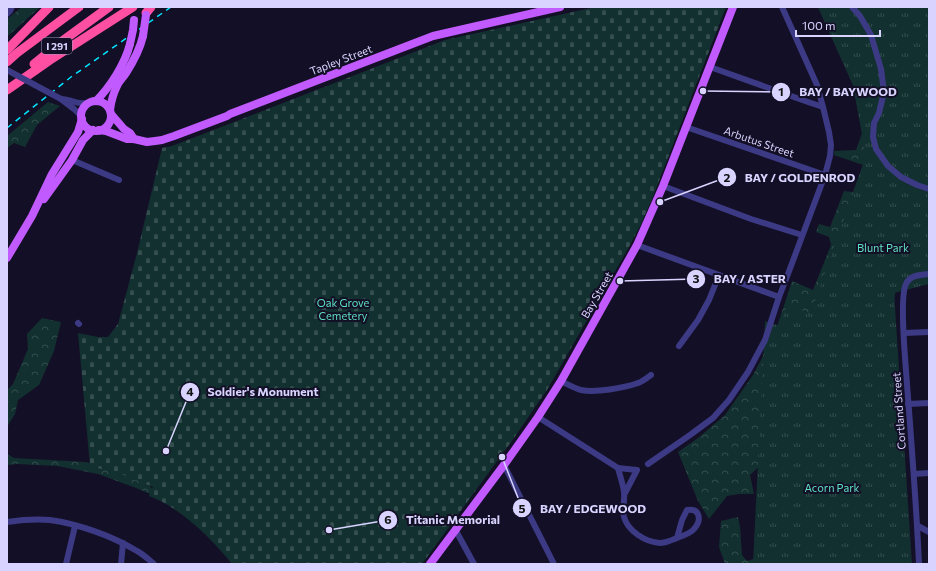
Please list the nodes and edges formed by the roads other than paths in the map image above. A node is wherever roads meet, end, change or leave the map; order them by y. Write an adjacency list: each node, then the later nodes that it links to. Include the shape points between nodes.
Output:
1 (12, 7): 11 (street)
2 (49, 7): 12 (highway)
3 (79, 7): 13 (highway, I 291)
4 (109, 7): 16 (highway, I 291, via 61,42)
5 (560, 7): 24 (main road, Tapley Street, via 433,36 174,136 147,142)
6 (782, 7): 19 (street, via 817,85)
7 (852, 7): 29 (street, via 871,35 882,69 884,92 874,123 873,137 876,149 900,177)
8 (134, 8): 16 (highway); 18 (main road, bridge, via 129,50 105,92)
9 (732, 8): 14 (main road, Bay Street)
10 (147, 11): 20 (main road, bridge, via 141,42 133,61 117,86 112,98)
11 (7, 14)
12 (7, 50)
13 (7, 62)
14 (710, 67): 19 (street); 22 (main road, Bay Street)
15 (7, 70): 17 (street, bridge)
16 (7, 89)
17 (61, 99): 18 (street, via 80,103); 21 (street)
18 (93, 102): 20 (main road, via 104,104); 21 (main road, via 85,107)
19 (823, 106): 26 (street, via 831,145)
20 (111, 112): 23 (main road, via 106,127); 24 (main road)
21 (82, 118): 23 (main road, via 86,126); 30 (main road, via 78,132 52,174)
22 (686, 127): 26 (street, Arbutus Street); 28 (main road, Bay Street)
23 (96, 130): 24 (main road, Tapley Street); 25 (main road, via 83,140)
24 (134, 139)
25 (72, 160): 27 (street); 30 (main road)
26 (824, 175): 31 (street)
27 (119, 180)
28 (663, 186): 31 (street); 32 (main road, Bay Street)
29 (929, 189)
30 (32, 216): 33 (main road)
31 (802, 236): 36 (street)
32 (637, 245): 35 (street); 41 (main road, Bay Street)
33 (7, 258)
34 (929, 274): 38 (street, Cortland Street, via 909,279 905,286)
35 (719, 275): 36 (street); 39 (street, via 698,320)
36 (779, 297): 45 (street, via 765,340 729,400 713,418)
37 (929, 332): 38 (street)
38 (904, 333): 43 (street, Cortland Street)
39 (679, 346)
40 (651, 375): 41 (street, via 639,383 592,391 581,390)
41 (561, 380): 44 (main road, Bay Street)
42 (929, 403): 43 (street)
43 (908, 404): 49 (street, Cortland Street)
44 (538, 417): 46 (main road, Bay Street); 47 (street)
45 (648, 464)
46 (504, 465): 54 (main road, Bay Street); 63 (street)
47 (618, 468): 50 (street); 50 (street, via 637,470)
48 (929, 473): 49 (street)
49 (914, 474): 53 (street, Cortland Street)
50 (624, 493): 56 (street, via 624,517 636,533 660,543)
51 (7, 522): 52 (street, via 49,520)
52 (75, 526): 57 (street, via 98,532); 58 (street)
53 (918, 526): 55 (street); 64 (street, Cortland Street)
54 (455, 529): 61 (main road, Bay Street); 62 (street)
55 (929, 532)
56 (677, 538): 56 (street, via 687,510 695,511 698,514 698,525 691,532)
57 (123, 543): 59 (street); 60 (street, via 139,551)
58 (66, 564)
59 (121, 564)
60 (154, 564)
61 (430, 564)
62 (474, 564)
63 (554, 564)
64 (919, 564)

